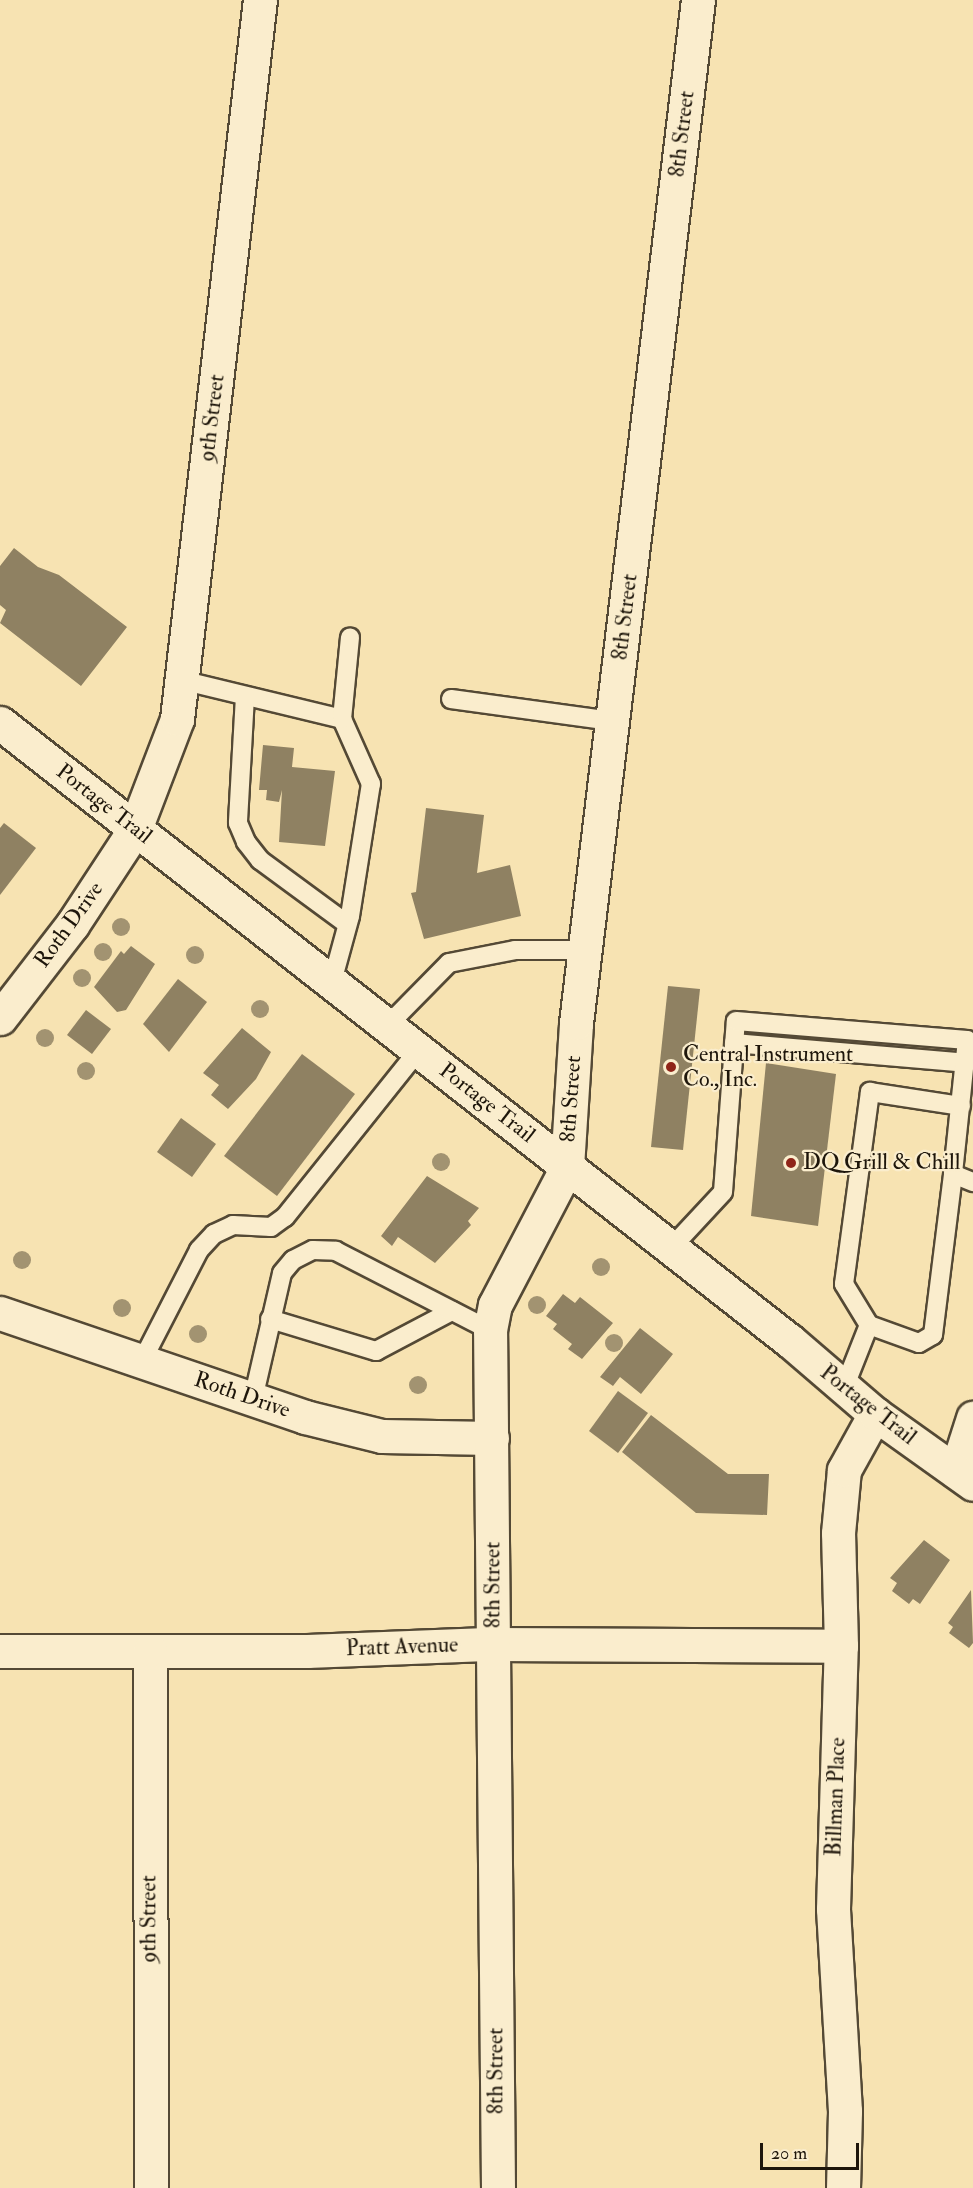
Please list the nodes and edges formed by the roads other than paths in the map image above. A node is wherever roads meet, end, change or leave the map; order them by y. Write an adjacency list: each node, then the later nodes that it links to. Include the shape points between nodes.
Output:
1 (260, 0): 4 (street, 9th Street)
2 (698, 0): 8 (street, 8th Street)
3 (350, 637): 7 (lane)
4 (181, 680): 5 (lane); 10 (street, 9th Street, via 177,719)
5 (245, 696): 7 (lane); 11 (lane, via 238,823 246,842 260,860)
6 (452, 699): 8 (lane)
7 (342, 719): 11 (lane, via 371,784)
8 (612, 721): 12 (street, 8th Street)
9 (0, 723): 10 (street, Portage Trail)
10 (135, 829): 13 (street, Portage Trail); 14 (street, Roth Drive, via 72,925)
11 (347, 924): 13 (lane)
12 (585, 950): 15 (lane, via 515,950 450,963 429,979); 18 (street, 8th Street)
13 (332, 982): 15 (street, Portage Trail)
14 (0, 1018)
15 (388, 1026): 16 (street, Portage Trail)
16 (419, 1050): 18 (street, Portage Trail); 27 (lane, via 285,1217 271,1227 232,1225 214,1234 199,1250)
17 (961, 1106): 19 (lane); 21 (lane, via 967,1040 736,1020 723,1192); 25 (lane, via 870,1092 844,1284)
18 (567, 1167): 21 (street, Portage Trail); 26 (street, 8th Street, via 495,1305)
19 (953, 1174): 20 (lane); 25 (lane, via 933,1335 920,1343)
20 (973, 1182)
21 (671, 1248): 28 (street, Portage Trail)
22 (452, 1311): 24 (lane, via 376,1351); 24 (lane, via 336,1251 313,1250 293,1260 282,1273); 26 (lane)
23 (0, 1313): 27 (street, Roth Drive)
24 (270, 1320): 29 (lane)
25 (869, 1325): 28 (lane)
26 (490, 1330): 32 (street, 8th Street)
27 (142, 1361): 29 (street, Roth Drive)
28 (844, 1388): 30 (street, Portage Trail)
29 (253, 1399): 32 (street, Roth Drive, via 382,1436)
30 (875, 1414): 33 (street, Portage Trail); 35 (street, Billman Place, via 844,1470 838,1533)
31 (973, 1418): 33 (street)
32 (492, 1438): 34 (street, 8th Street)
33 (965, 1477)
34 (493, 1644): 35 (street, Pratt Avenue); 37 (street, Pratt Avenue); 39 (street, 8th Street)
35 (841, 1646): 40 (street, Billman Place, via 833,1909 846,2111)
36 (0, 1651): 37 (street, Pratt Avenue)
37 (150, 1651): 38 (street, 9th Street)
38 (151, 2188)
39 (498, 2188)
40 (843, 2188)

